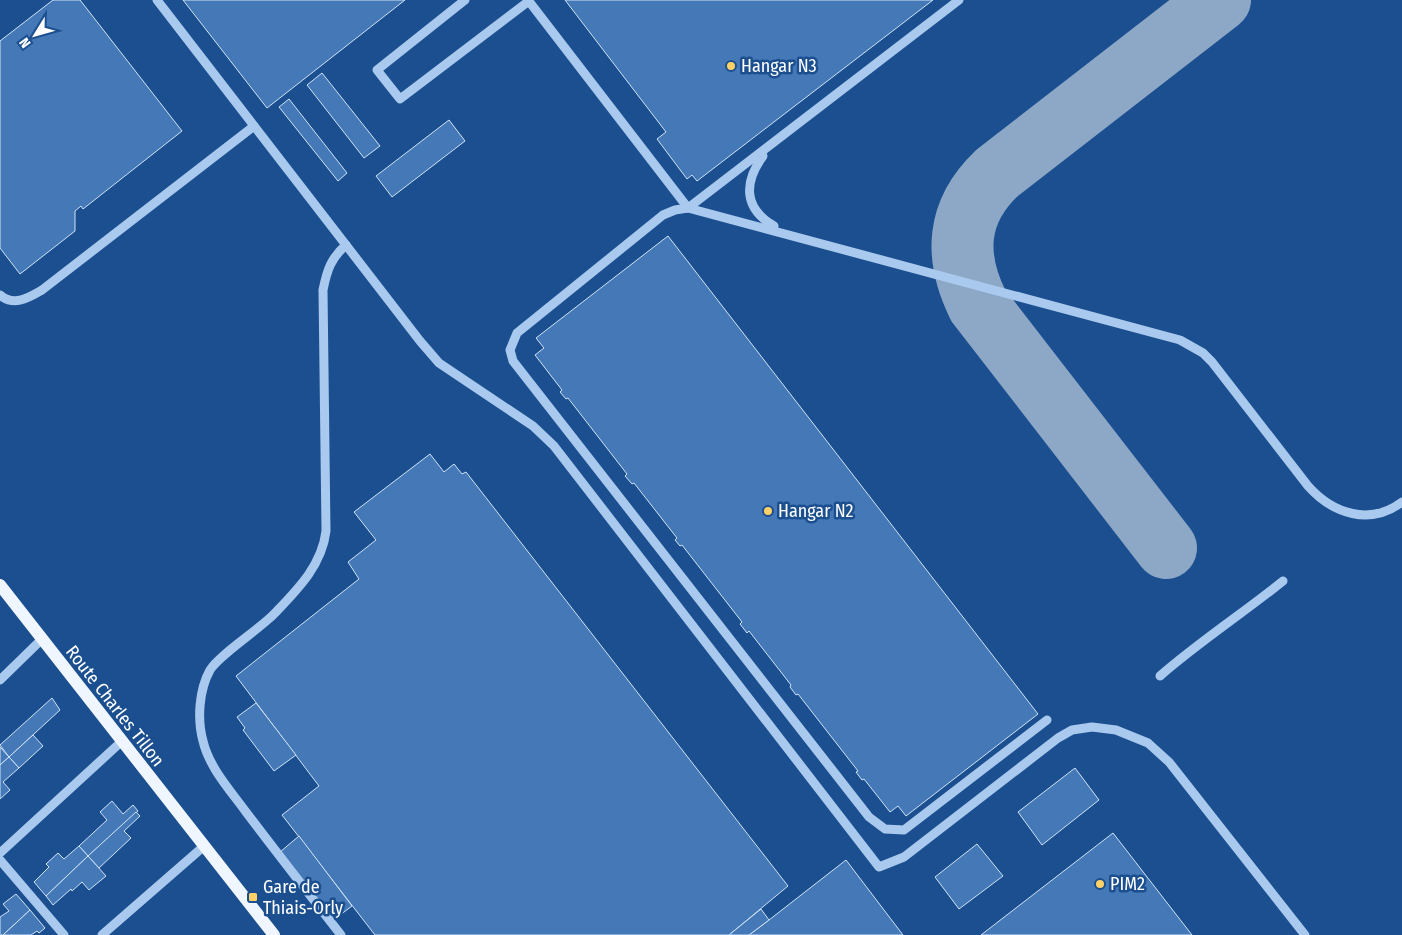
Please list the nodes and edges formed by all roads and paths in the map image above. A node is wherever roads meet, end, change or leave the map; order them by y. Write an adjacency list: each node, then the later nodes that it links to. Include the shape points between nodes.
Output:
1 (157, 0): 5 (street)
2 (465, 0): 3 (street, via 377,70 400,99)
3 (529, 0): 7 (street)
4 (960, 0): 6 (street)
5 (254, 126): 9 (street); 10 (street, via 42,290 14,302)
6 (770, 147): 7 (street); 8 (street, via 753,169 748,187 758,212)
7 (688, 208): 8 (street); 17 (street, via 663,215 517,333 510,350 514,361 869,817 884,829 904,830)
8 (785, 233): 11 (street, via 1180,340 1212,362 1308,486 1324,501 1345,512 1369,516)
9 (346, 245): 25 (street, via 332,259 323,290 326,531 322,551 314,568 262,627 211,668 204,683 200,710 202,741 214,766); 26 (street, via 439,363 533,426 554,446 879,868 904,857 1058,738 1072,730 1092,727 1116,730 1148,743 1169,762)
10 (0, 295)
11 (1402, 502)
12 (1283, 581): 15 (street, via 1243,614 1201,641)
13 (0, 585): 14 (main road, Route Charles Tillon)
14 (41, 640): 16 (street); 18 (main road, Route Charles Tillon)
15 (1160, 676)
16 (0, 680)
17 (1047, 720)
18 (121, 742): 19 (main road, Route Charles Tillon); 20 (street)
19 (203, 847): 23 (street); 24 (main road, Route Charles Tillon)
20 (0, 853)
21 (0, 860): 22 (street)
22 (64, 935)
23 (102, 935)
24 (274, 935)
25 (341, 935)
26 (1305, 935)

